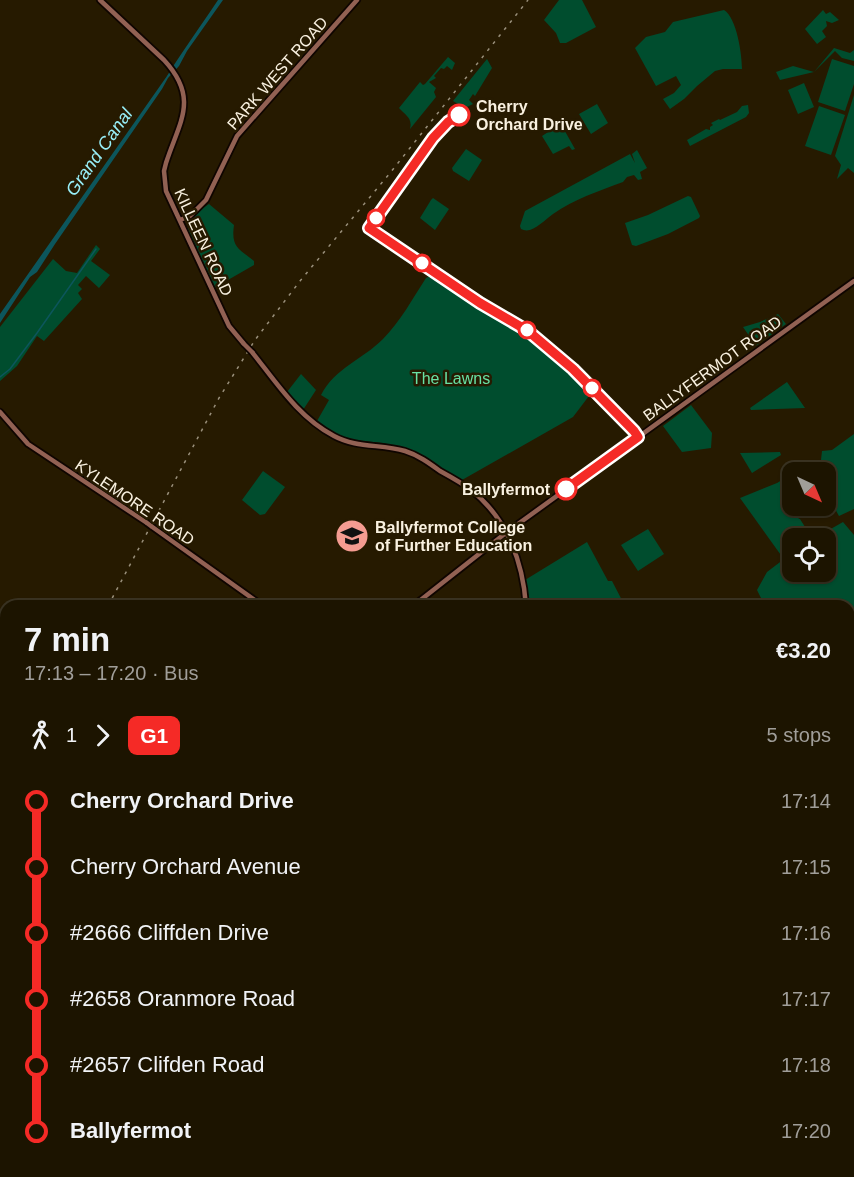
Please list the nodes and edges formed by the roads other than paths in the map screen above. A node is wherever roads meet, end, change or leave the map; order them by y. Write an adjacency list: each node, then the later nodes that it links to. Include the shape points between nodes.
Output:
1 (100, 0): 4 (street, KILLEEN ROAD, via 175,74 184,100 183,116 164,171 166,191)
2 (357, 0): 3 (street, PARK WEST ROAD, via 237,136 206,200)
3 (190, 216): 4 (street, PARK WEST ROAD); 5 (street)
4 (180, 220): 5 (street, KILLEEN ROAD)
5 (184, 230): 8 (street, KILLEEN ROAD, bridge, via 229,326 303,414 351,443 405,451 423,460 472,491)
6 (854, 280): 8 (street, BALLYFERMOT ROAD)
7 (0, 412): 9 (street, KYLEMORE ROAD, bridge, via 28,444)
8 (507, 532): 10 (street, BALLYFERMOT ROAD); 11 (street, KILLEEN ROAD, via 517,556)
9 (254, 600)
10 (421, 600)
11 (525, 600)

